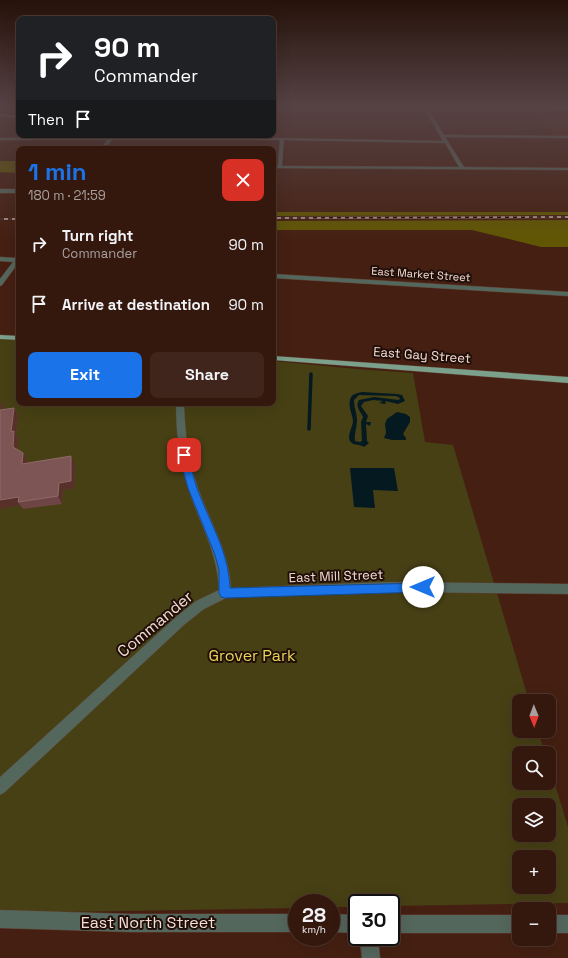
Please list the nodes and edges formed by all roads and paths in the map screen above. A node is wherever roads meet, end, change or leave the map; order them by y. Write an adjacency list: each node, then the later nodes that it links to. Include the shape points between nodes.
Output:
1 (281, 151): 4 (street)
2 (452, 151): 5 (street)
3 (276, 167): 4 (street)
4 (280, 167): 5 (street)
5 (462, 168): 6 (street)
6 (568, 169)
7 (0, 191): 8 (street)
8 (16, 191)
9 (0, 259): 10 (street)
10 (16, 260)
11 (16, 264): 13 (street)
12 (276, 276): 14 (street, East Market Street)
13 (0, 284)
14 (568, 294)
15 (0, 337): 16 (main road)
16 (16, 338)
17 (276, 358): 18 (main road, East Gay Street)
18 (568, 380)
19 (180, 406): 21 (street, via 180,433 184,455 192,488 220,555 224,570)
20 (568, 589): 21 (street, East Mill Street, via 386,587)
21 (225, 593): 22 (street, Commander, via 200,605 180,621)
22 (0, 788)
23 (0, 919): 24 (street, East North Street, via 131,923)
24 (288, 923)
25 (400, 924): 26 (street)
26 (512, 924)
27 (556, 924): 28 (street)
28 (568, 924)
29 (370, 946): 30 (street)
30 (371, 958)

